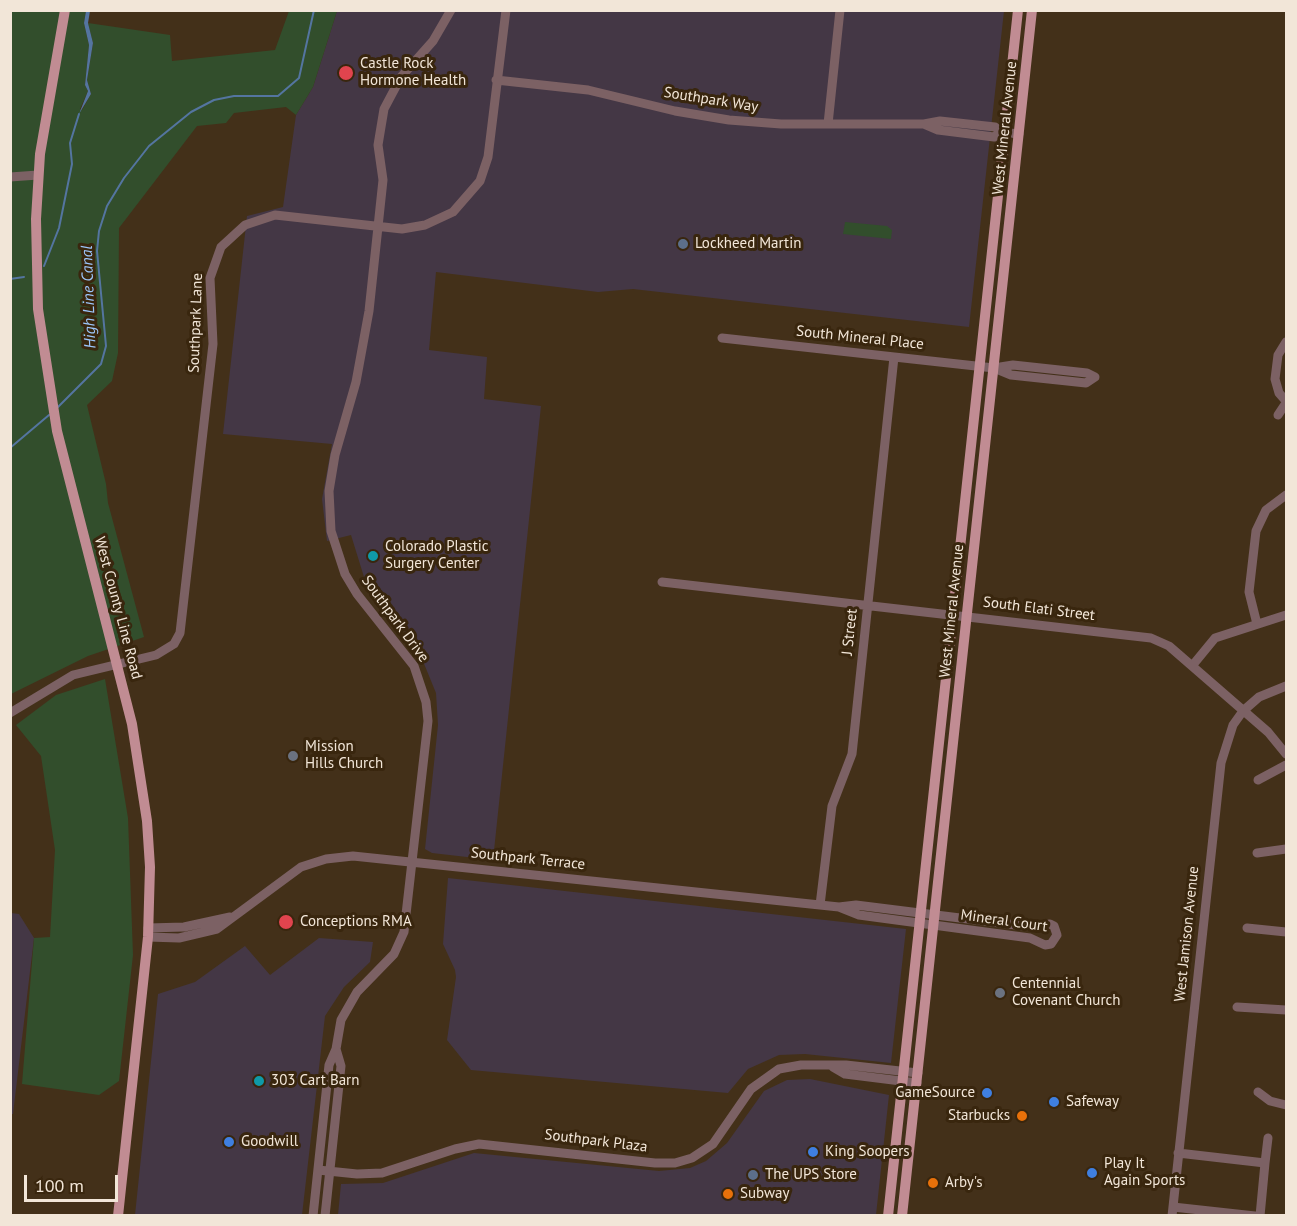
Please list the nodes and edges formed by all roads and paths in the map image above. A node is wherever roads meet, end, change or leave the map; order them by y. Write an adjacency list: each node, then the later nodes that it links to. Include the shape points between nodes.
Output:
1 (65, 10): 11 (main road, West County Line Road)
2 (451, 10): 13 (street, Southpark Drive, via 433,41 401,77 384,109 378,146 383,180)
3 (506, 10): 7 (street, Southpark Lane)
4 (840, 10): 8 (street)
5 (1018, 10): 9 (main road, West Mineral Avenue)
6 (1032, 10): 10 (main road, West Mineral Avenue)
7 (496, 80): 8 (street, Southpark Way, via 588,90 729,120); 13 (street, Southpark Lane, via 488,157 480,181 466,199 453,212 425,225 402,230)
8 (828, 124): 9 (street, Southpark Way, via 924,124 938,130 994,137)
9 (1004, 132): 10 (street, Southpark Way); 17 (main road, West Mineral Avenue)
10 (1019, 134): 18 (main road, West Mineral Avenue)
11 (38, 175): 12 (street); 28 (main road, West County Line Road, via 38,309 51,403)
12 (10, 177)
13 (378, 226): 28 (street, Southpark Lane, via 275,215 245,225 221,247 210,278 213,344 183,624 178,639 169,648 148,658); 38 (street, Southpark Drive, via 364,341 332,471 328,509 345,574 414,666 426,702 426,742)
14 (722, 338): 16 (street, South Mineral Place)
15 (1287, 342): 19 (street, via 1278,358 1276,383)
16 (894, 357): 17 (street, South Mineral Place); 23 (street, J Street)
17 (981, 366): 18 (street, South Mineral Place); 24 (main road, West Mineral Avenue)
18 (994, 368): 18 (street, South Mineral Place, via 1011,375 1086,383 1095,377 1087,372 1013,365); 26 (main road, West Mineral Avenue)
19 (1287, 402): 20 (street)
20 (1278, 415)
21 (1287, 495): 27 (street, via 1266,510 1256,531 1249,591)
22 (662, 582): 23 (street, South Elati Street)
23 (868, 604): 24 (street, South Elati Street); 39 (street, J Street, via 852,754 832,806)
24 (953, 614): 26 (street, South Elati Street); 40 (main road, West Mineral Avenue)
25 (1287, 615): 27 (street)
26 (966, 616): 29 (street, South Elati Street, via 1151,638); 41 (main road, West Mineral Avenue)
27 (1257, 624): 29 (street, via 1215,638)
28 (118, 664): 32 (street, Southpark Lane, via 73,675); 43 (main road, West County Line Road, via 147,821)
29 (1192, 666): 31 (street, South Elati Street)
30 (1287, 686): 31 (street, West Jamison Avenue, via 1269,691)
31 (1243, 711): 33 (street, South Elati Street); 53 (street, West Jamison Avenue, via 1227,741 1216,796)
32 (10, 713)
33 (1286, 752)
34 (1287, 765): 35 (street)
35 (1258, 780)
36 (1287, 849): 37 (street)
37 (1257, 853)
38 (412, 861): 39 (street, Southpark Terrace); 43 (street, Southpark Terrace, via 353,856 319,861 286,876 222,926 179,938); 47 (street, Southpark Drive, via 402,937 387,963 349,1003)
39 (820, 905): 40 (street, Southpark Terrace, via 853,914)
40 (921, 917): 41 (street, Mineral Court); 48 (main road, West Mineral Avenue)
41 (934, 920): 41 (street, Mineral Court, via 1030,938 1046,945 1057,935 1050,924); 49 (main road, West Mineral Avenue)
42 (1247, 928): 44 (street)
43 (148, 932): 58 (main road, West County Line Road)
44 (1287, 932)
45 (1237, 1006): 46 (street)
46 (1287, 1010)
47 (336, 1048): 55 (street, Southpark Drive, via 329,1065); 56 (street, Southpark Drive, via 341,1066)
48 (905, 1077): 49 (street, Southpark Plaza); 56 (street, Southpark Plaza, via 845,1074 833,1067 791,1066 765,1076 751,1089 713,1144 692,1158 675,1163 479,1144 381,1173); 61 (main road, West Mineral Avenue)
49 (917, 1078): 62 (main road, West Mineral Avenue)
50 (1258, 1092): 51 (street, via 1270,1101)
51 (1287, 1105)
52 (1268, 1138): 54 (street)
53 (1178, 1153): 54 (street); 57 (street, West Jamison Avenue)
54 (1265, 1163): 63 (street)
55 (318, 1170): 56 (street, Southpark Plaza); 59 (street, Southpark Drive)
56 (330, 1171): 60 (street, Southpark Drive)
57 (1172, 1211): 63 (street)
58 (118, 1215)
59 (313, 1215)
60 (325, 1215)
61 (888, 1215)
62 (902, 1215)
63 (1257, 1215)

